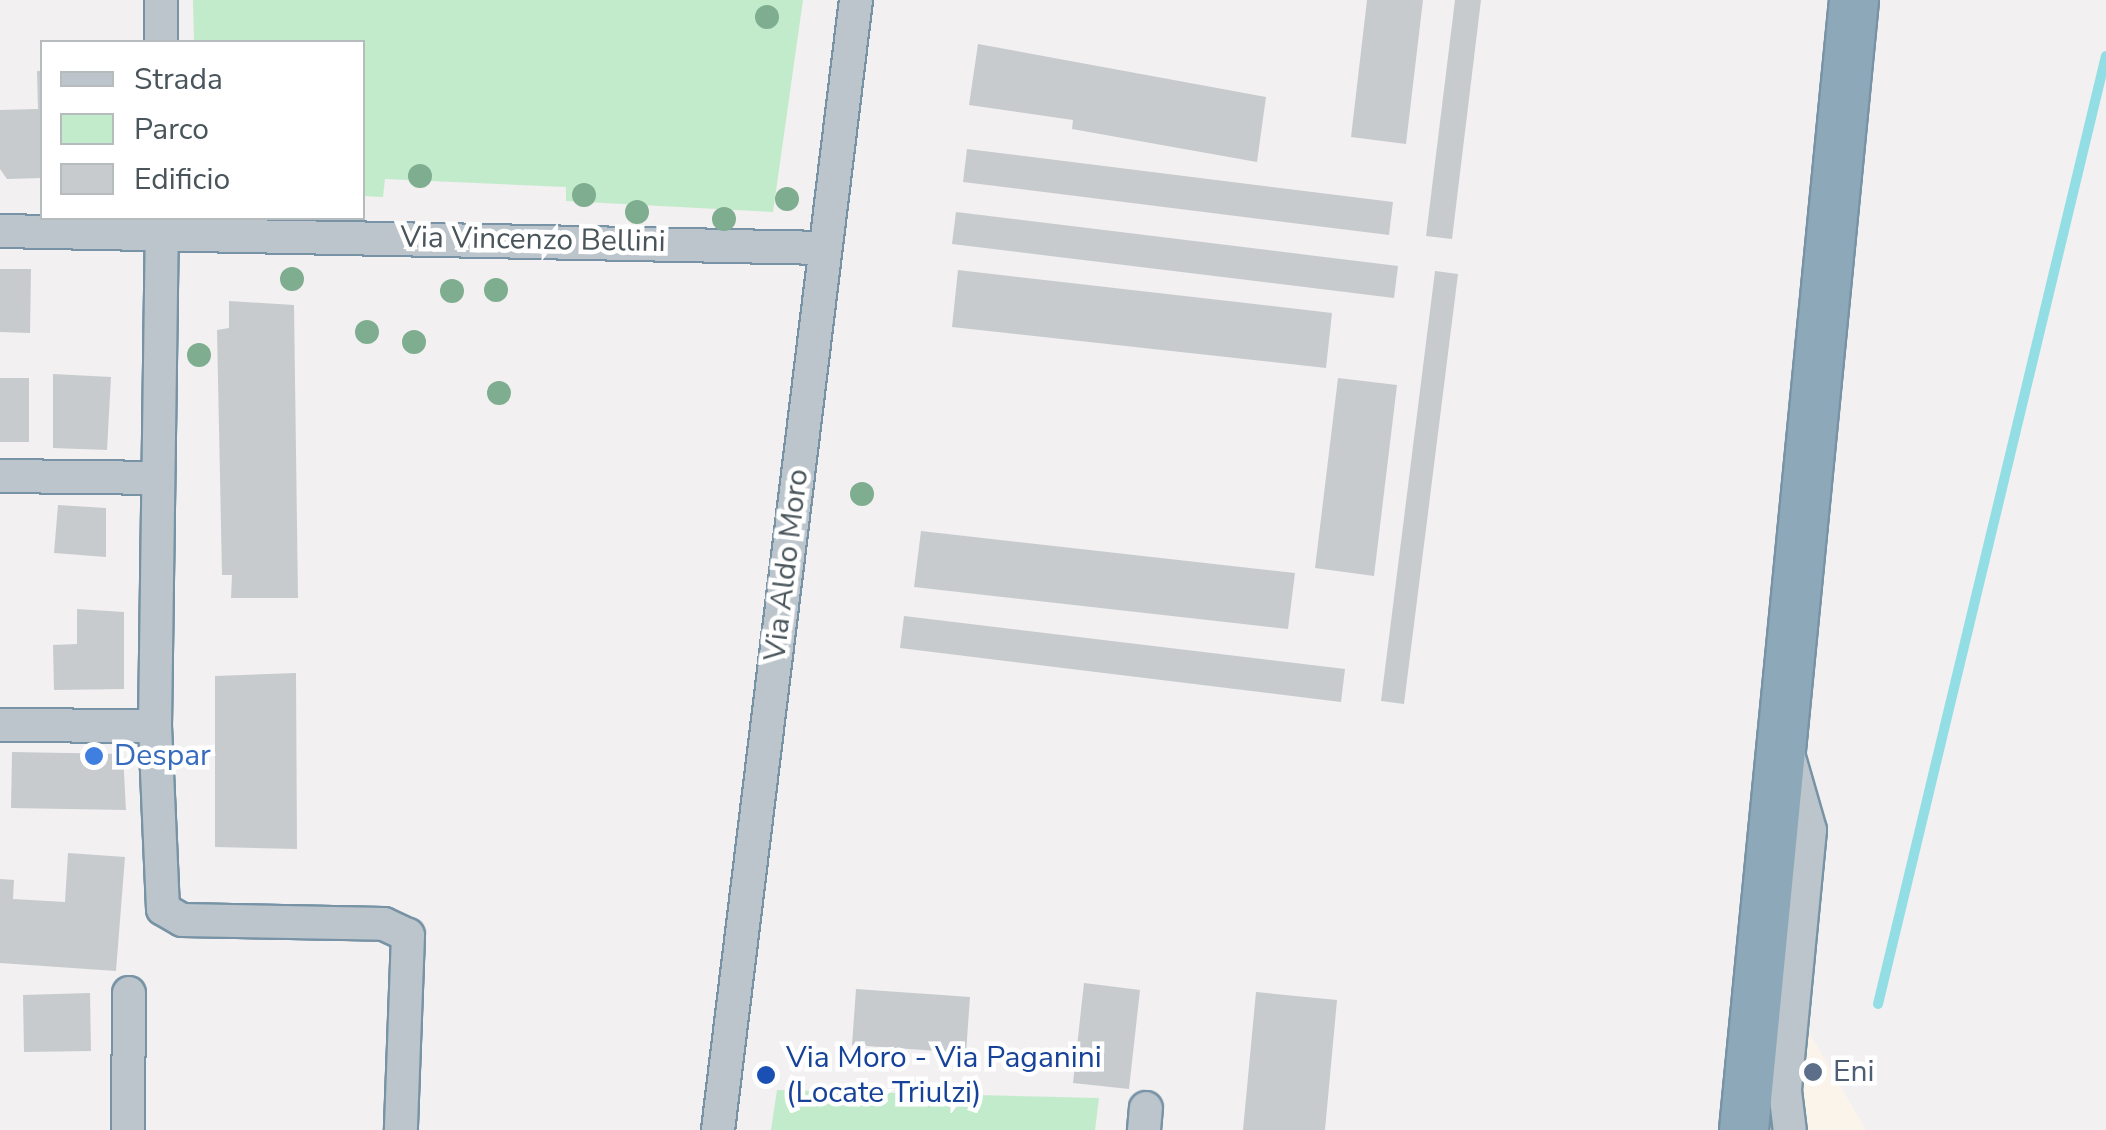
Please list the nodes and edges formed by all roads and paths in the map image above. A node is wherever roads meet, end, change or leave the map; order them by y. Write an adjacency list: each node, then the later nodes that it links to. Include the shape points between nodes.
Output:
1 (160, 0): 4 (street)
2 (856, 0): 7 (street, Via Aldo Moro)
3 (1854, 0): 12 (highway)
4 (161, 40)
5 (162, 224): 6 (street, Via Vincenzo Bellini); 7 (street, Via Vincenzo Bellini); 9 (street)
6 (0, 231)
7 (826, 248): 16 (street, Via Aldo Moro)
8 (0, 476): 9 (street)
9 (156, 478): 11 (street)
10 (0, 724): 11 (street)
11 (155, 726): 15 (street, via 163,909 182,920 384,924 408,935)
12 (1782, 732): 17 (highway); 18 (street, via 1810,830 1785,1091)
13 (130, 993): 14 (street)
14 (128, 1130)
15 (402, 1130)
16 (718, 1130)
17 (1744, 1130)
18 (1790, 1130)

